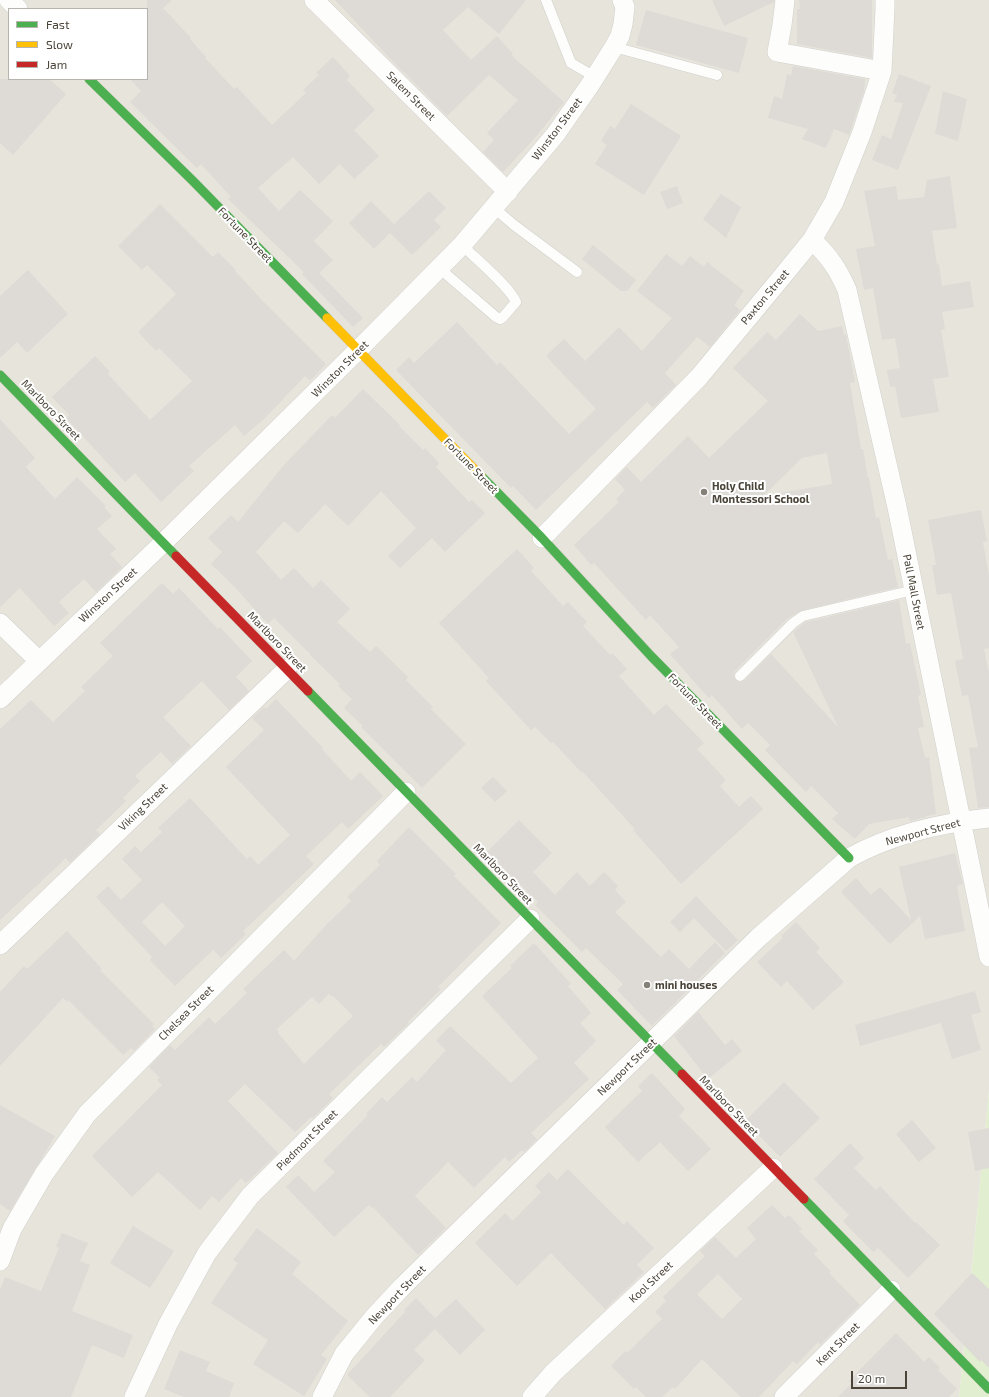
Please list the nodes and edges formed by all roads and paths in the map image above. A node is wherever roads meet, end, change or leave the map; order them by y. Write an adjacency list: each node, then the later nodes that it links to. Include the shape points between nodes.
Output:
1 (9, 0): 7 (street)
2 (314, 0): 13 (street, Salem Street)
3 (546, 0): 11 (lane, via 571,63)
4 (622, 0): 8 (street, Winston Street, via 625,7 623,24)
5 (784, 0): 9 (street, via 777,52)
6 (885, 0): 9 (street, Paxton Street)
7 (17, 8)
8 (614, 48): 10 (lane); 11 (street, Winston Street)
9 (882, 71): 15 (street, Paxton Street, via 862,132 834,202)
10 (717, 75)
11 (595, 77): 13 (street, Winston Street, via 556,135)
12 (90, 80): 19 (street, Fortune Street)
13 (508, 192): 14 (street, Winston Street)
14 (494, 208): 16 (street, Winston Street); 18 (lane)
15 (812, 240): 21 (street, Paxton Street, via 698,377); 23 (street, Pall Mall Street, via 840,272 847,290)
16 (462, 245): 17 (street, Winston Street); 17 (lane, via 514,298 514,306 503,317 496,317)
17 (439, 268): 19 (street, Winston Street)
18 (577, 272)
19 (358, 350): 21 (street, Fortune Street); 22 (street, Winston Street)
20 (0, 375): 22 (street, Marlboro Street)
21 (542, 538): 32 (street, Fortune Street, via 651,656)
22 (163, 543): 25 (street, Winston Street); 26 (street, Marlboro Street)
23 (914, 590): 27 (lane, via 803,616); 31 (street, Pall Mall Street)
24 (0, 623): 25 (street)
25 (38, 661): 28 (street, Winston Street)
26 (287, 669): 29 (street, Marlboro Street); 34 (street, Viking Street)
27 (740, 676)
28 (0, 699)
29 (406, 792): 33 (street, Marlboro Street); 38 (street, Chelsea Street, via 87,1114 44,1174 12,1229)
30 (989, 818): 31 (street, Newport Street)
31 (961, 821): 32 (street, Newport Street, via 896,836); 35 (street, Pall Mall Street)
32 (849, 858): 36 (street, Newport Street, via 758,938)
33 (530, 919): 36 (street, Marlboro Street); 41 (street, Piedmont Street, via 250,1196 207,1253 168,1324)
34 (0, 945)
35 (989, 957)
36 (651, 1044): 37 (street, Marlboro Street); 42 (street, Newport Street, via 394,1297 344,1354)
37 (773, 1168): 39 (street, Marlboro Street); 43 (street, Kool Street, via 553,1373)
38 (0, 1261)
39 (892, 1290): 40 (street, Marlboro Street); 44 (street, Kent Street)
40 (989, 1389)
41 (134, 1397)
42 (322, 1397)
43 (532, 1397)
44 (784, 1397)

